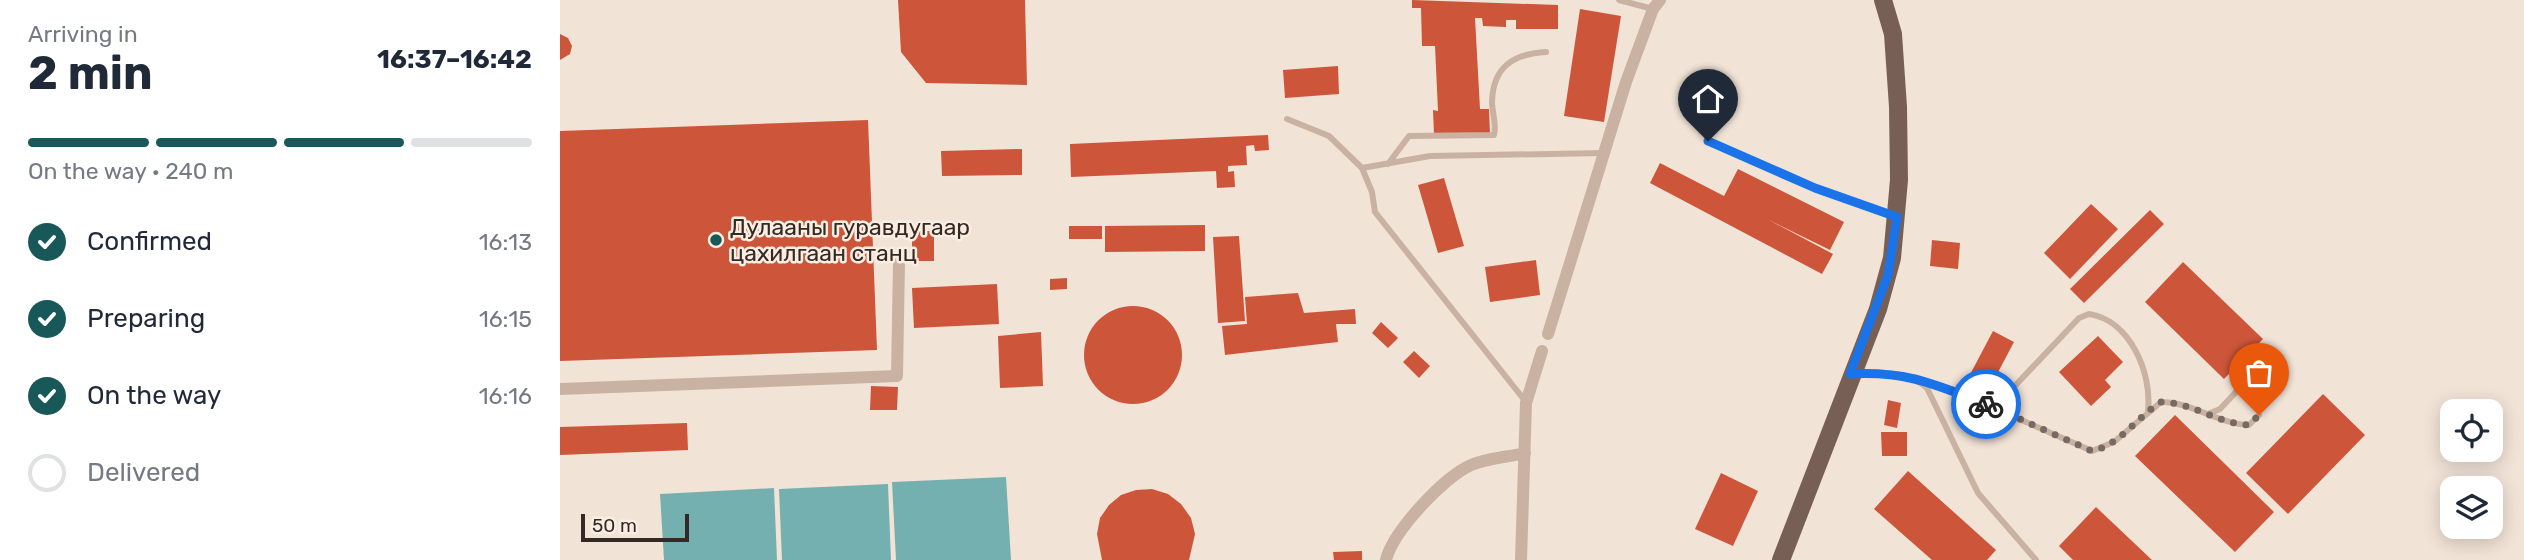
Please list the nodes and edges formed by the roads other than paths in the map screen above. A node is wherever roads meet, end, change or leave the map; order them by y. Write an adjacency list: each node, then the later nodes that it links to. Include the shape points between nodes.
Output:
1 (1619, 0): 3 (lane)
2 (1883, 0): 10 (main road, via 1896,60)
3 (1656, 4): 7 (street)
4 (1546, 52): 8 (lane, via 1524,54 1504,67 1494,87 1494,135 1409,136)
5 (1287, 119): 9 (lane, via 1329,136)
6 (1708, 141): 10 (lane, via 1815,188)
7 (1604, 153): 8 (lane, via 1430,156); 12 (street)
8 (1388, 164): 9 (lane)
9 (1362, 169): 18 (lane, via 1375,212)
10 (1897, 217): 15 (main road, via 1886,284)
11 (899, 262): 17 (street, via 897,376)
12 (1548, 334)
13 (1542, 351): 18 (street)
14 (2267, 359): 21 (lane, via 2220,409)
15 (1850, 374): 16 (lane); 26 (main road)
16 (1914, 377): 19 (lane); 27 (lane, via 1934,398 1978,493)
17 (560, 389)
18 (1526, 403): 23 (street)
19 (1994, 408): 20 (lane, via 2092,451 2114,442); 20 (lane, via 2079,318 2089,314 2111,322 2138,353 2148,378)
20 (2148, 410): 21 (lane, via 2161,402 2173,402)
21 (2206, 414): 22 (lane, via 2239,425 2249,425)
22 (2259, 415)
23 (1525, 453): 24 (street, via 1471,465 1459,474 1407,519); 25 (street)
24 (1386, 560)
25 (1521, 560)
26 (1781, 560)
27 (2036, 560)

